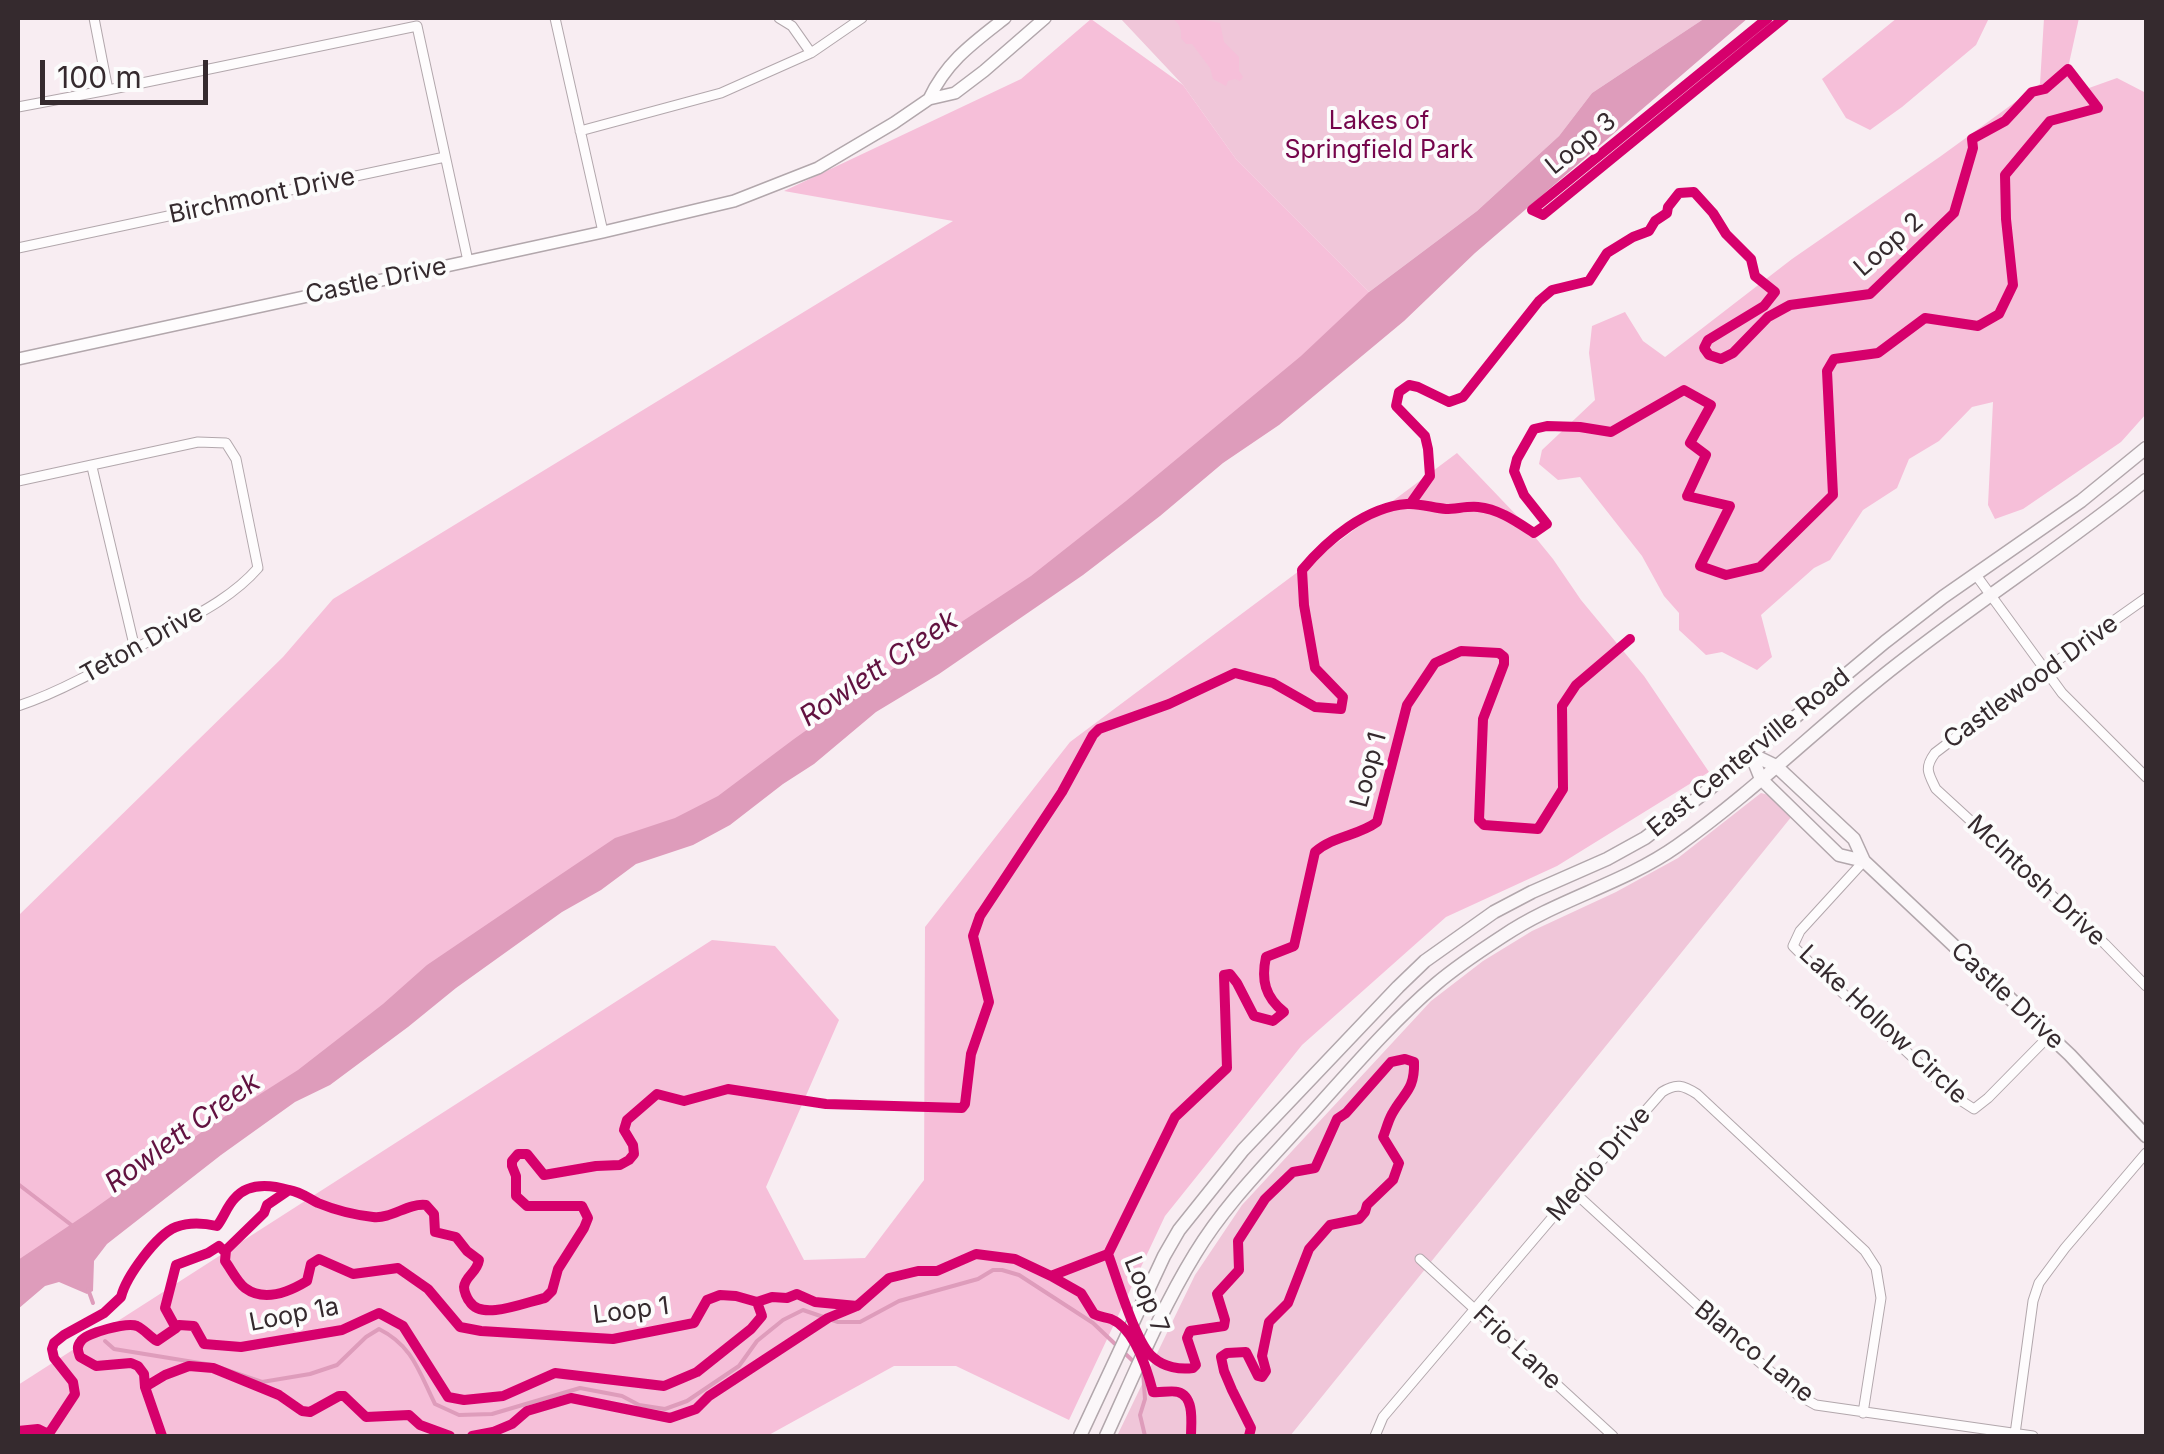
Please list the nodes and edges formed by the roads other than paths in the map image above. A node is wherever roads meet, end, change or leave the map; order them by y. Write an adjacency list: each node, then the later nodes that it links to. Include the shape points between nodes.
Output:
1 (94, 18): 8 (street)
2 (555, 18): 11 (street)
3 (779, 18): 7 (street)
4 (862, 18): 7 (street)
5 (1005, 18): 9 (street, via 957,56)
6 (1045, 18): 9 (street, Castle Drive, via 955,93)
7 (811, 53): 11 (street, via 721,93)
8 (108, 90): 10 (street); 12 (street, via 417,26)
9 (929, 100): 13 (street, Castle Drive, via 818,168 734,201)
10 (18, 107)
11 (580, 131): 13 (street)
12 (445, 157): 14 (street, Birchmont Drive); 15 (street)
13 (603, 232): 15 (street, Castle Drive)
14 (18, 248)
15 (468, 261): 16 (street, Castle Drive)
16 (18, 359)
17 (2146, 448): 21 (main road, East Centerville Road)
18 (92, 467): 20 (street); 24 (street); 24 (street, Teton Drive, via 198,442 226,443 236,460 258,568 215,604)
19 (2146, 480): 22 (main road, East Centerville Road)
20 (18, 481)
21 (1976, 574): 22 (street); 27 (main road, East Centerville Road)
22 (1990, 595): 25 (street); 28 (main road, East Centerville Road)
23 (2146, 598): 25 (street, Castlewood Drive)
24 (135, 649): 26 (street, Teton Drive)
25 (2044, 670): 29 (street, Castlewood Drive, via 1935,752); 30 (street)
26 (18, 706)
27 (1752, 754): 28 (main road, Castle Drive); 31 (main road, Castle Drive); 43 (main road, East Centerville Road, via 1645,838 1494,912 1398,986 1244,1150 1179,1230)
28 (1776, 766): 31 (main road, East Centerville Road); 32 (main road, Castle Drive, via 1854,840)
29 (1928, 774): 33 (street, McIntosh Drive, via 1936,789)
30 (2146, 777)
31 (1761, 779): 32 (main road, Castle Drive, via 1839,855); 41 (main road, East Centerville Road, via 1650,863 1532,919 1436,983 1230,1204 1171,1295)
32 (1864, 861): 34 (main road, Castle Drive); 34 (street, Lake Hollow Circle, via 1800,931 1794,946 1810,963 1974,1108)
33 (2146, 986)
34 (2049, 1036): 35 (main road, Castle Drive)
35 (2146, 1136)
36 (2146, 1152): 42 (street, via 2039,1282)
37 (1574, 1192): 39 (street, Medio Drive); 40 (street, Blanco Lane, via 1798,1395); 40 (street, Medio Drive, via 1662,1092 1673,1085 1696,1094 1876,1268 1881,1298)
38 (1420, 1259): 39 (street, Frio Lane)
39 (1475, 1309): 44 (street, Medio Drive); 45 (street, Frio Lane)
40 (1863, 1414): 42 (street, Blanco Lane)
41 (1109, 1431)
42 (2015, 1434): 46 (street, Blanco Lane)
43 (1080, 1436)
44 (1375, 1436)
45 (1614, 1436)
46 (2034, 1436)

